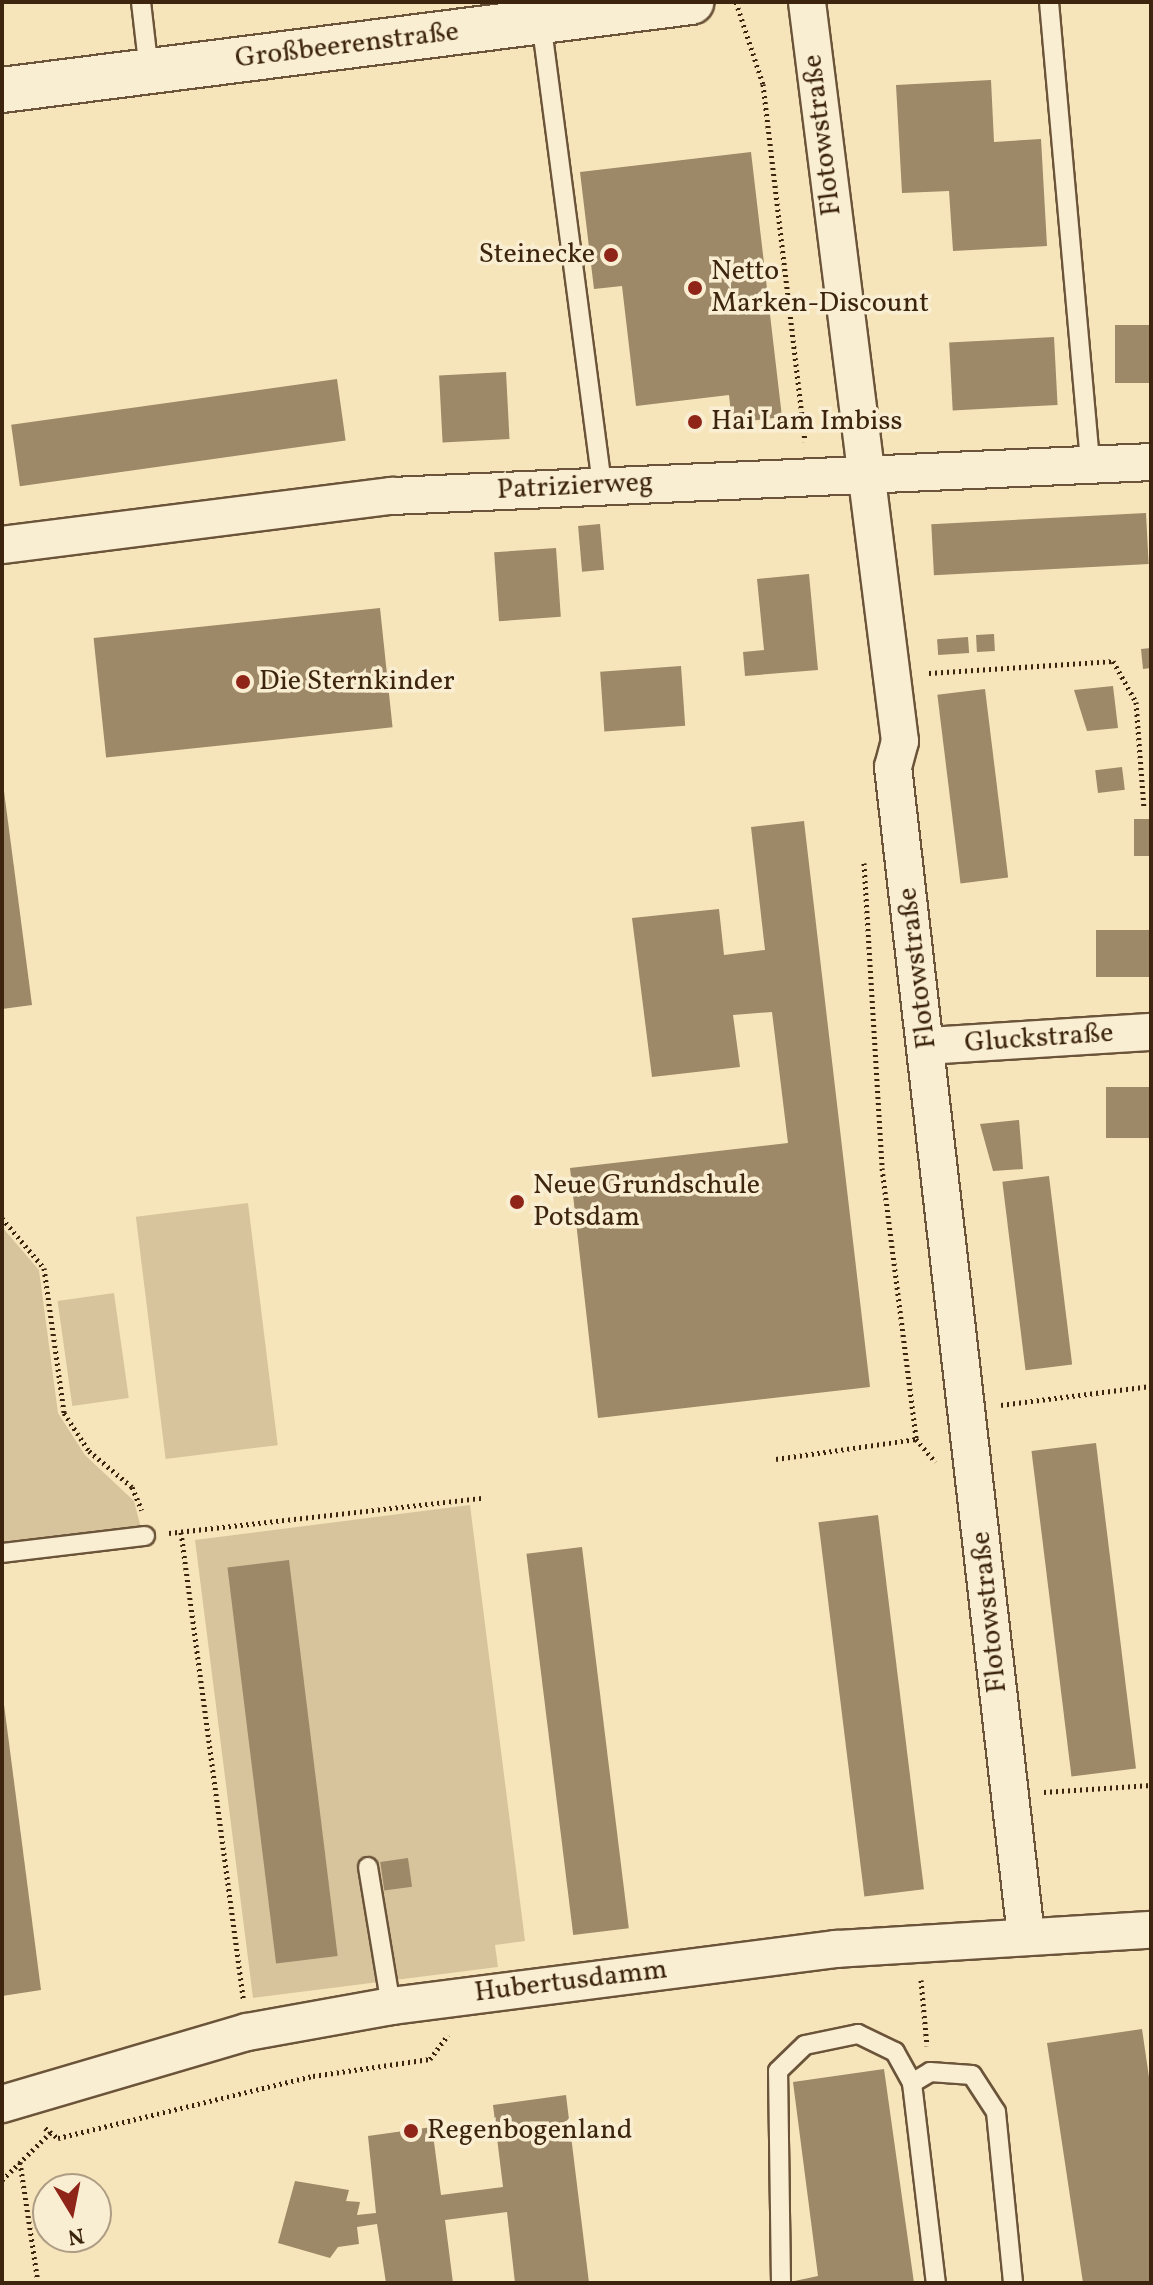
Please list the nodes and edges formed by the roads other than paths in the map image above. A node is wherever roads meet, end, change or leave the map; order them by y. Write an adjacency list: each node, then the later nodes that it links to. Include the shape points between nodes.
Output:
1 (141, 2): 6 (lane)
2 (691, 2): 5 (street, Großbeerenstraße)
3 (807, 2): 10 (street, Flotowstraße)
4 (1049, 2): 9 (lane)
5 (541, 21): 6 (street, Großbeerenstraße); 11 (lane)
6 (149, 71): 7 (street, Großbeerenstraße)
7 (2, 90)
8 (1151, 462): 9 (street, Patrizierweg)
9 (1090, 465): 10 (street, Patrizierweg)
10 (864, 474): 11 (street, Patrizierweg); 14 (street, Flotowstraße, via 900,741 893,767)
11 (602, 486): 12 (street, Patrizierweg, via 392,496)
12 (2, 545)
13 (1151, 1032): 14 (street, Gluckstraße)
14 (927, 1046): 19 (street, Flotowstraße)
15 (145, 1536): 16 (lane)
16 (2, 1553)
17 (368, 1867): 20 (lane)
18 (1151, 1930): 19 (street, Hubertusdamm)
19 (1026, 1936): 20 (street, Hubertusdamm, via 836,1949)
20 (391, 2006): 22 (street, Hubertusdamm, via 247,2032)
21 (912, 2083): 23 (lane, via 895,2052 858,2034 805,2045 778,2071); 24 (lane); 25 (lane, via 930,2072 972,2075 996,2112)
22 (2, 2104)
23 (781, 2283)
24 (936, 2283)
25 (1013, 2283)

